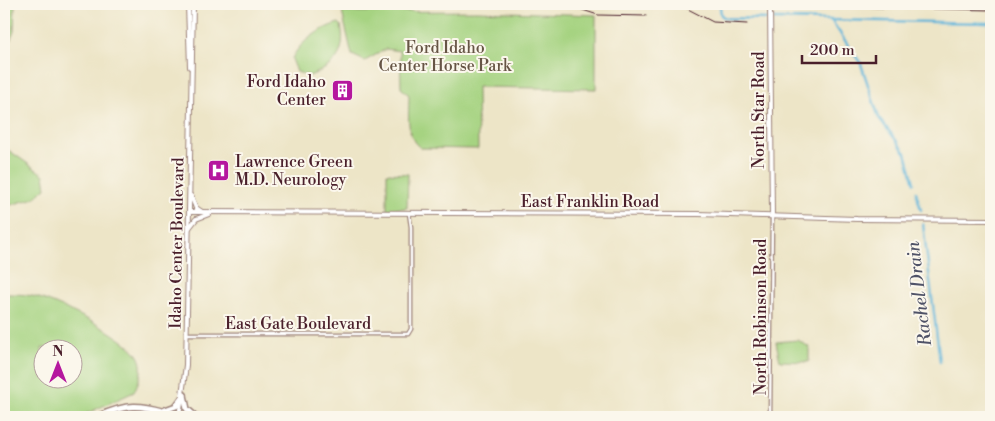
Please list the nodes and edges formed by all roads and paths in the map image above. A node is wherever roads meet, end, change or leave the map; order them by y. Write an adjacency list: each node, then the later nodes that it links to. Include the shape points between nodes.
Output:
1 (188, 4): 4 (main road, Idaho Center Boulevard)
2 (193, 4): 4 (main road, Idaho Center Boulevard)
3 (770, 4): 10 (main road, North Star Road)
4 (190, 70): 5 (main road, Idaho Center Boulevard)
5 (190, 193): 6 (main road, Idaho Center Boulevard); 7 (main road, via 196,208)
6 (190, 212): 7 (main road, East Franklin Road); 12 (main road, Idaho Center Boulevard)
7 (204, 212): 8 (main road, East Franklin Road)
8 (211, 213): 9 (main road, East Franklin Road); 12 (main road, via 196,219)
9 (411, 215): 10 (main road, East Franklin Road); 13 (street, East Gate Boulevard, via 410,333)
10 (772, 216): 11 (main road, East Franklin Road); 20 (street, North Robinson Road)
11 (991, 220)
12 (189, 228): 13 (main road, Idaho Center Boulevard)
13 (187, 334): 14 (main road, Idaho Center Boulevard)
14 (184, 395): 15 (highway, via 173,408); 16 (main road, Idaho Center Boulevard); 19 (highway, via 187,409)
15 (162, 409): 16 (highway); 17 (highway, via 129,406)
16 (179, 416): 18 (highway)
17 (97, 417)
18 (187, 417)
19 (196, 417)
20 (770, 417)

